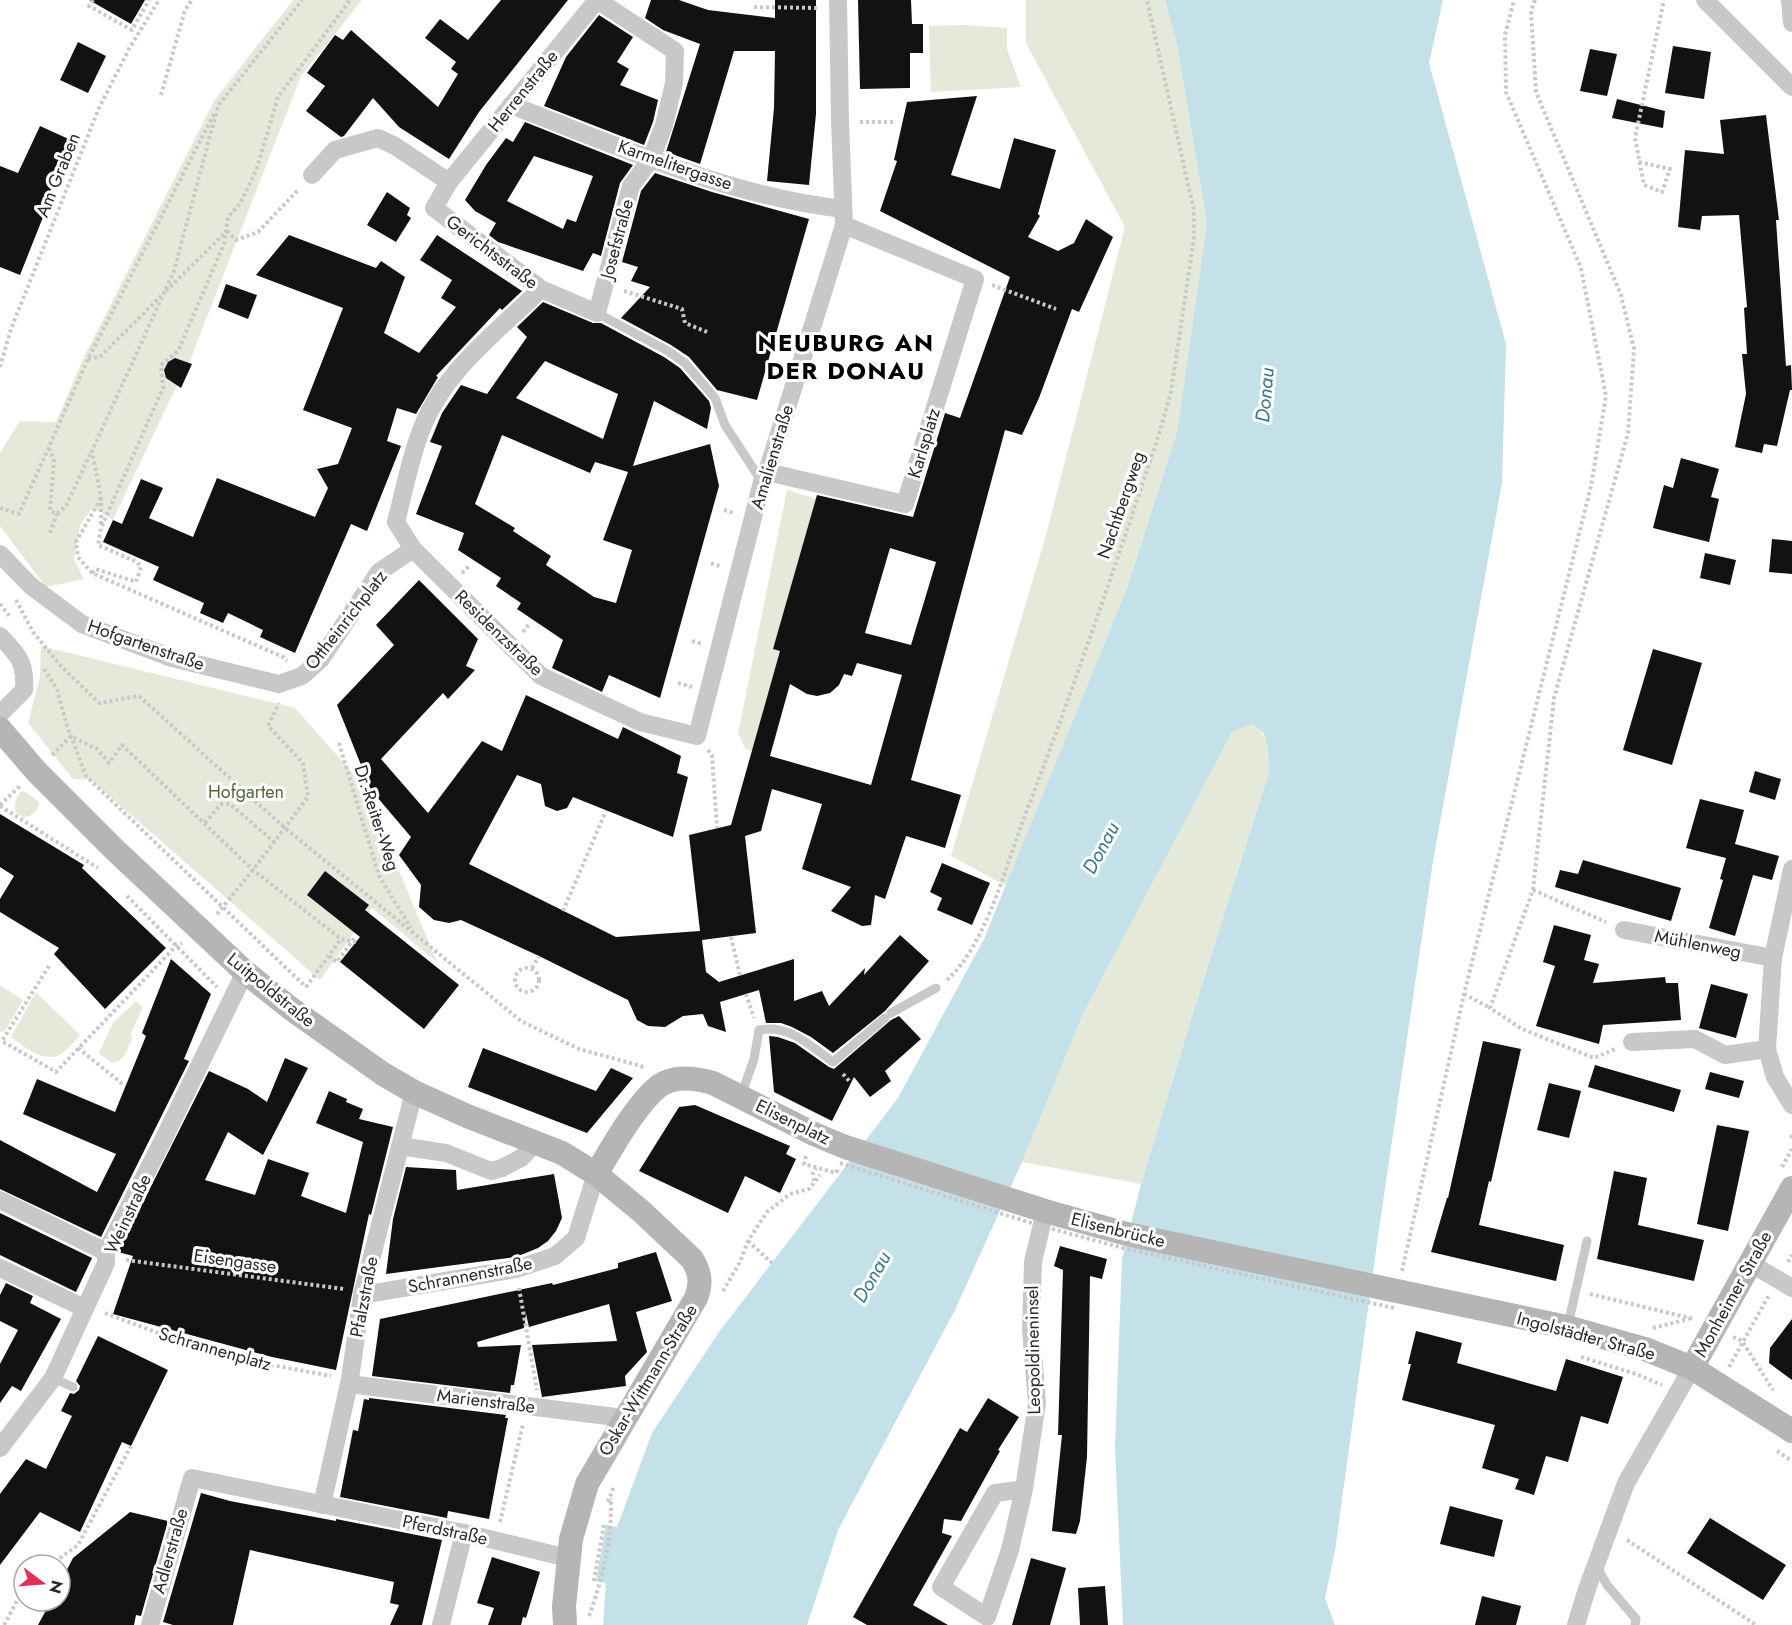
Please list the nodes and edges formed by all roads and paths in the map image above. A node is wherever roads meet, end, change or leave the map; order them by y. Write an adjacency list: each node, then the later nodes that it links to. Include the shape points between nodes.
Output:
1 (93, 0): 2 (path, via 89,6 132,30)
2 (149, 0)
3 (157, 0): 37 (path, Am Graben, via 99,108)
4 (192, 0): 18 (path, via 185,10)
5 (302, 0): 20 (path)
6 (350, 0): 28 (path, via 278,97 257,168 240,204 228,217)
7 (597, 0): 19 (street, Herrenstraße); 23 (street, Josefstraße, via 675,51 674,83)
8 (1147, 0): 89 (path, Nachtbergweg, via 1194,211 1171,392 1076,681 983,927 960,967)
9 (1514, 0): 91 (path, via 1505,34 1506,92 1581,268 1606,396 1592,486)
10 (1535, 0): 71 (path, via 1531,11 1536,92 1621,295 1634,349 1628,434 1554,698)
11 (1664, 0): 24 (path, via 1635,138)
12 (1705, 0): 17 (street)
13 (1790, 0): 16 (street)
14 (838, 4): 15 (path); 21 (street, Amalienstraße)
15 (754, 7)
16 (1792, 23)
17 (1792, 87)
18 (161, 95)
19 (511, 105): 23 (street, Karmelitergasse); 26 (street, Herrenstraße)
20 (218, 106): 32 (path, via 174,271); 36 (path)
21 (840, 122): 22 (path); 27 (street, Amalienstraße)
22 (895, 122)
23 (651, 159): 27 (street, Karmelitergasse); 30 (street, Josefstraße, via 631,186)
24 (1639, 162): 24 (path, via 1644,185 1662,192 1670,169)
25 (312, 175): 26 (street, via 335,150 378,138); 28 (path, via 258,232 236,240)
26 (449, 182): 31 (street, Gerichtsstraße, via 434,208)
27 (844, 217): 29 (street); 40 (street, Amalienstraße)
28 (227, 231): 32 (path); 44 (path, via 178,351 160,365 163,388)
29 (975, 279): 33 (path); 40 (street, Karlsplatz, via 905,504)
30 (604, 285): 34 (street, Josefstraße); 35 (path, via 682,309 685,323)
31 (542, 289): 34 (street, Gerichtsstraße); 46 (street, via 444,387 422,428 396,522)
32 (163, 294): 36 (path, via 101,356); 39 (path)
33 (1056, 309)
34 (597, 313): 40 (lane, via 686,363 715,398 725,425)
35 (707, 332)
36 (88, 359): 38 (path)
37 (0, 367)
38 (49, 448): 42 (path, via 19,514); 43 (path, via 54,461 50,511)
39 (92, 451): 41 (path); 43 (path, via 66,506)
40 (765, 477): 60 (street, Amalienstraße)
41 (101, 497): 44 (path); 48 (path, via 76,542 78,557)
42 (0, 508)
43 (57, 514): 45 (path)
44 (101, 528): 48 (path, via 98,545 141,567 136,582 96,569)
45 (50, 533)
46 (413, 549): 54 (street, Ottheinrichplatz, via 379,572 321,659); 60 (street, Residenzstraße, via 541,676 640,722)
47 (0, 554): 55 (street, Hofgartenstraße, via 31,586 82,624 172,658)
48 (92, 573): 54 (path, via 283,657)
49 (16, 600): 65 (path, via 33,632 99,703 139,696)
50 (0, 604): 51 (path)
51 (12, 619)
52 (0, 636): 57 (street, via 20,658 25,673 24,690)
53 (40, 663): 59 (path, via 57,689)
54 (302, 676): 55 (street, Ottheinrichplatz)
55 (279, 684)
56 (279, 705): 65 (path, via 268,726 303,764 308,797)
57 (0, 714)
58 (0, 729): 77 (main road, Luitpoldstraße, via 115,850)
59 (71, 736): 64 (path, via 97,749 109,763 122,745); 73 (path, via 86,777)
60 (697, 736): 66 (path, via 712,755)
61 (339, 743): 76 (path, Dr.-Reiter-Weg, via 379,876)
62 (0, 806): 69 (path)
63 (606, 811): 74 (path)
64 (205, 823): 67 (path, via 221,804 230,804); 70 (path)
65 (285, 828): 67 (path); 76 (path)
66 (717, 828)
67 (274, 842): 70 (path)
68 (1792, 869): 83 (street)
69 (101, 870)
70 (253, 870): 73 (path); 79 (path)
71 (1533, 890): 75 (path); 94 (path)
72 (126, 895): 80 (path)
73 (222, 908): 77 (path); 88 (path)
74 (562, 912)
75 (1624, 930): 83 (street, Mühlenweg)
76 (413, 931): 100 (path, via 521,1021 579,1049)
77 (203, 932): 80 (path); 86 (main road, Luitpoldstraße)
78 (731, 937): 87 (path)
79 (341, 939): 81 (path); 81 (path, via 357,939 337,962)
80 (176, 946): 92 (path); 98 (path)
81 (329, 956): 88 (path)
82 (539, 956): 85 (path)
83 (1773, 958): 99 (street)
84 (49, 966): 96 (path)
85 (532, 969): 85 (path, via 524,967 518,971 514,981 520,991 532,993 539,987 540,976)
86 (245, 972): 92 (street, Weinstraße); 93 (main road, Luitpoldstraße)
87 (740, 975)
88 (306, 987): 93 (path)
89 (936, 988): 95 (lane, via 888,1015 833,1062 783,1029)
90 (746, 994): 95 (path)
91 (1464, 994): 94 (path); 128 (path)
92 (231, 1000): 119 (street, Weinstraße)
93 (290, 1008): 102 (main road, Luitpoldstraße)
94 (1490, 1008): 97 (path, via 1522,1029 1594,1058)
95 (759, 1030): 103 (lane, Elisenplatz)
96 (1, 1041): 98 (path, via 56,1072)
97 (1632, 1042): 99 (street, via 1695,1039 1725,1055)
98 (78, 1048): 101 (path)
99 (1767, 1049): 104 (street, via 1775,1077)
100 (640, 1066)
101 (125, 1086)
102 (414, 1092): 105 (main road, Luitpoldstraße); 106 (street, Pfalzstraße)
103 (741, 1096): 107 (main road, Elisenplatz, via 814,1134); 111 (main road, Elisenplatz, via 696,1078 660,1085 620,1134)
104 (1792, 1105)
105 (536, 1143): 106 (street, via 521,1158 491,1171 446,1153); 111 (main road, Luitpoldstraße, via 562,1153)
106 (400, 1146): 129 (street, Pfalzstraße)
107 (842, 1155): 116 (main road, Elisenbrücke); 116 (path, bridge)
108 (804, 1164): 109 (path)
109 (816, 1168): 110 (path); 113 (path)
110 (836, 1173)
111 (596, 1174): 124 (street, Schrannenstraße, via 576,1238 555,1256); 141 (main road, Oskar-Wittmann-Straße, via 692,1259 700,1278 696,1298)
112 (820, 1174): 113 (path)
113 (814, 1181): 117 (path, via 809,1190 790,1194 767,1212)
114 (1792, 1188): 122 (main road, Monheimer Straße)
115 (0, 1200): 119 (street)
116 (1043, 1219): 128 (main road, Elisenbrücke); 128 (path, bridge, via 1123,1248); 146 (street, Leopoldineninsel, via 1033,1262 1031,1329 1037,1403)
117 (748, 1241): 121 (path); 125 (path)
118 (1587, 1241): 127 (lane)
119 (106, 1252): 129 (path, Eisengasse, via 124,1259 351,1290); 130 (street, Weinstraße, via 106,1263)
120 (1792, 1255): 126 (path)
121 (772, 1263)
122 (1750, 1263): 126 (street); 134 (main road, Monheimer Straße)
123 (0, 1268): 130 (street)
124 (516, 1269): 129 (street, Schrannenstraße); 140 (path)
125 (730, 1277)
126 (1785, 1284): 133 (path)
127 (1576, 1291): 131 (path); 132 (lane)
128 (1397, 1292): 132 (main road, Ingolstädter Straße)
129 (362, 1295): 136 (street, Pfalzstraße)
130 (85, 1305): 135 (street, Weinstraße); 136 (path, Schrannenplatz, via 178,1340)
131 (1692, 1318)
132 (1567, 1328): 134 (main road, Ingolstädter Straße, via 1645,1349)
133 (1742, 1341): 137 (path); 139 (path, via 1773,1390)
134 (1692, 1368): 137 (main road, Ingolstädter Straße); 151 (street, via 1626,1483)
135 (53, 1378): 138 (lane); 144 (street, Weinstraße)
136 (349, 1382): 140 (street, Marienstraße); 148 (street, Pfalzstraße)
137 (1718, 1384): 142 (main road, Ingolstädter Straße)
138 (73, 1387)
139 (1782, 1395)
140 (534, 1407): 141 (street, Marienstraße); 153 (path)
141 (624, 1418): 155 (main road, Oskar-Wittmann-Straße, via 587,1484)
142 (1792, 1431)
143 (131, 1446): 154 (path, via 78,1545)
144 (0, 1448)
145 (619, 1477): 147 (path)
146 (1024, 1489): 161 (street, Leopoldineninsel, via 1010,1550); 161 (street, Leopoldineninsel, via 995,1494 941,1587)
147 (611, 1495): 149 (path); 160 (path, via 612,1526 601,1582)
148 (322, 1504): 152 (street, Pferdstraße); 163 (street, Adlerstraße, via 192,1478)
149 (606, 1505)
150 (604, 1525): 157 (path)
151 (1609, 1528): 156 (street); 169 (path)
152 (464, 1533): 153 (street, Pferdstraße); 164 (street)
153 (496, 1541): 155 (street, Pferdstraße)
154 (67, 1553)
155 (568, 1558): 165 (main road, Oskar-Wittmann-Straße)
156 (1595, 1565): 167 (street); 168 (lane, via 1606,1585 1636,1619)
157 (594, 1581)
158 (588, 1598): 160 (path)
159 (12, 1610): 162 (path)
160 (589, 1616): 166 (path)
161 (985, 1621)
162 (4, 1625)
163 (150, 1625)
164 (441, 1625)
165 (565, 1625)
166 (589, 1625)
167 (1576, 1625)
168 (1635, 1625)
169 (1756, 1625)

